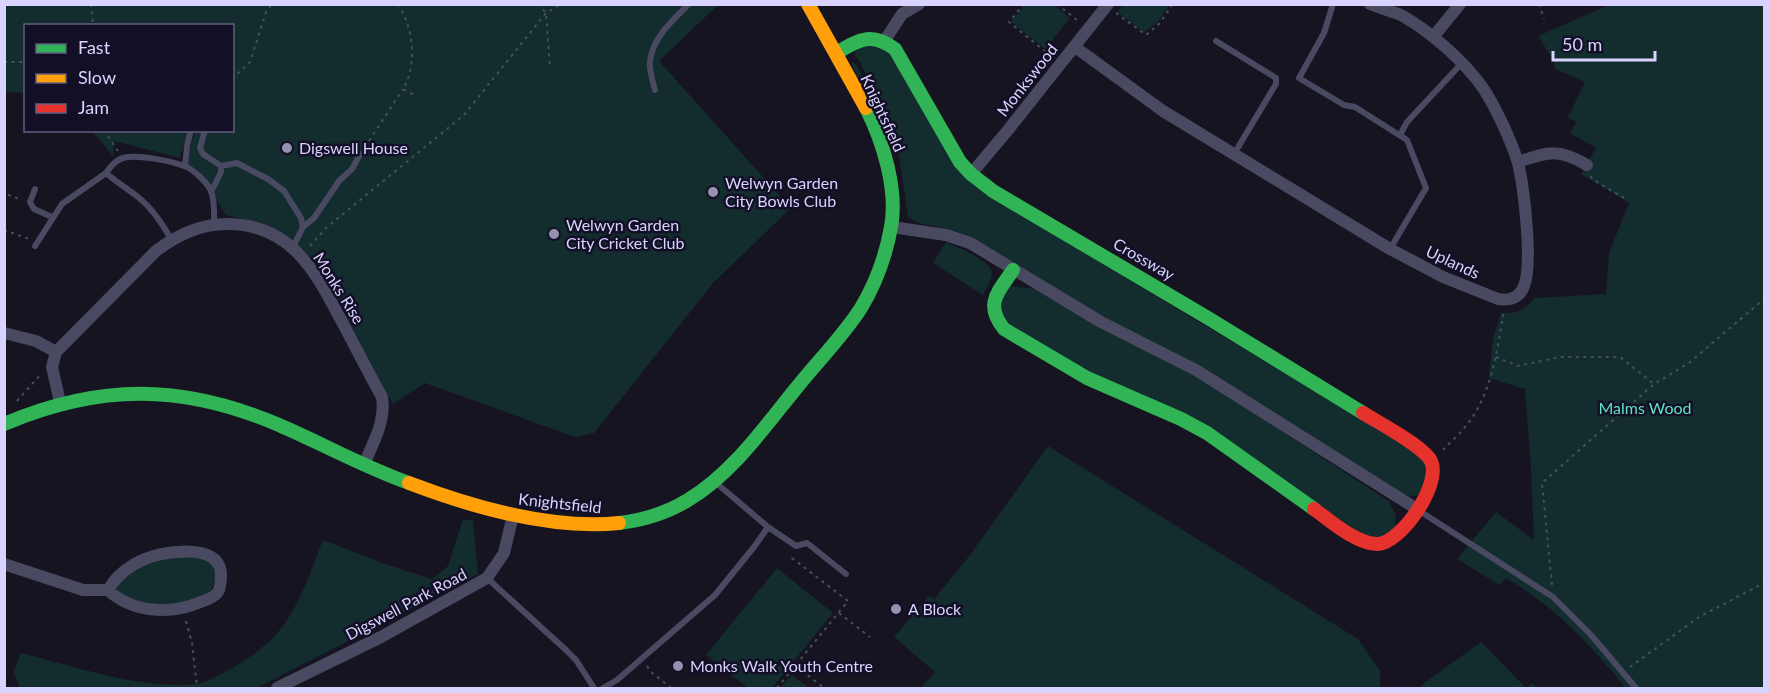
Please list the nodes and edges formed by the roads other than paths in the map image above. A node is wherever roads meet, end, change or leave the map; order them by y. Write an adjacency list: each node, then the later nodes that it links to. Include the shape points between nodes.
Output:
1 (689, 4): 14 (lane, via 669,23 654,47 649,63)
2 (808, 4): 12 (street, Knightsfield)
3 (918, 4): 9 (street, via 902,14)
4 (1333, 4): 17 (lane, via 1324,33 1299,78)
5 (1370, 4): 8 (street, via 1400,15)
6 (1460, 4): 8 (street)
7 (1107, 5): 11 (street, Monkswood)
8 (1434, 36): 13 (street)
9 (885, 40): 12 (street, via 864,38); 25 (street, Crossway, via 895,49 951,147)
10 (1216, 41): 19 (lane, via 1276,78)
11 (1075, 47): 19 (street, Uplands, via 1163,111); 25 (street, Monkswood)
12 (836, 53): 31 (street, Knightsfield, via 887,157 893,188)
13 (1461, 64): 17 (lane, via 1407,122); 20 (street, via 1482,87)
14 (655, 90)
15 (190, 132): 22 (lane)
16 (204, 132): 23 (lane, via 200,148)
17 (1400, 135): 34 (lane, via 1407,140 1426,188)
18 (360, 154): 30 (lane, via 314,218)
19 (1233, 154): 34 (street, Uplands)
20 (1518, 162): 21 (street, via 1548,153 1569,154); 34 (street, Uplands, via 1527,220 1527,271 1524,287 1513,299 1506,301 1443,278)
21 (1587, 165)
22 (185, 166): 24 (lane, via 123,158); 27 (lane)
23 (221, 166): 27 (lane); 30 (lane, via 237,163 268,179 284,191)
24 (106, 173): 28 (lane, via 62,204); 32 (lane, via 152,210)
25 (971, 174): 43 (street, Crossway, via 1421,450 1435,469 1434,482)
26 (35, 189): 28 (lane, via 30,202 34,209)
27 (211, 192): 29 (lane)
28 (52, 217): 33 (lane)
29 (214, 224): 32 (street, Monks Rise); 35 (street, Monks Rise, via 265,230)
30 (303, 227): 35 (lane)
31 (892, 227): 36 (street, via 946,235 970,243); 42 (street, Knightsfield, via 881,267 861,307 744,451)
32 (171, 239): 38 (street, Monks Rise)
33 (36, 244)
34 (1390, 249)
35 (297, 251): 41 (street, Monks Rise, via 322,285 382,397 381,425)
36 (1013, 270): 43 (street, via 1101,322 1196,370); 43 (street, via 995,296 993,312 997,321 1071,370 1205,432 1361,541 1376,545 1390,541)
37 (4, 333): 38 (street, via 36,341)
38 (56, 352): 39 (street, via 52,372)
39 (60, 402): 40 (street, Knightsfield); 41 (street, Knightsfield, via 121,394 159,393 194,398 267,420)
40 (4, 424)
41 (364, 465): 44 (street, Knightsfield, via 444,497)
42 (714, 482): 44 (street, Knightsfield, via 666,511 619,524 592,526); 45 (lane)
43 (1417, 509): 53 (lane, via 1553,597 1591,634)
44 (513, 515): 48 (street, Digswell Park Road, via 504,553)
45 (768, 527): 47 (lane, via 796,546 807,543); 52 (lane, via 715,595)
46 (4, 564): 49 (street, via 83,590)
47 (846, 574)
48 (487, 578): 50 (street, Digswell Park Road); 51 (lane, via 576,660)
49 (108, 590): 49 (street, via 119,599 145,608 183,609 218,592 221,570 206,554 167,553 130,567)
50 (278, 688)
51 (594, 688)
52 (603, 688)
53 (1636, 688)

